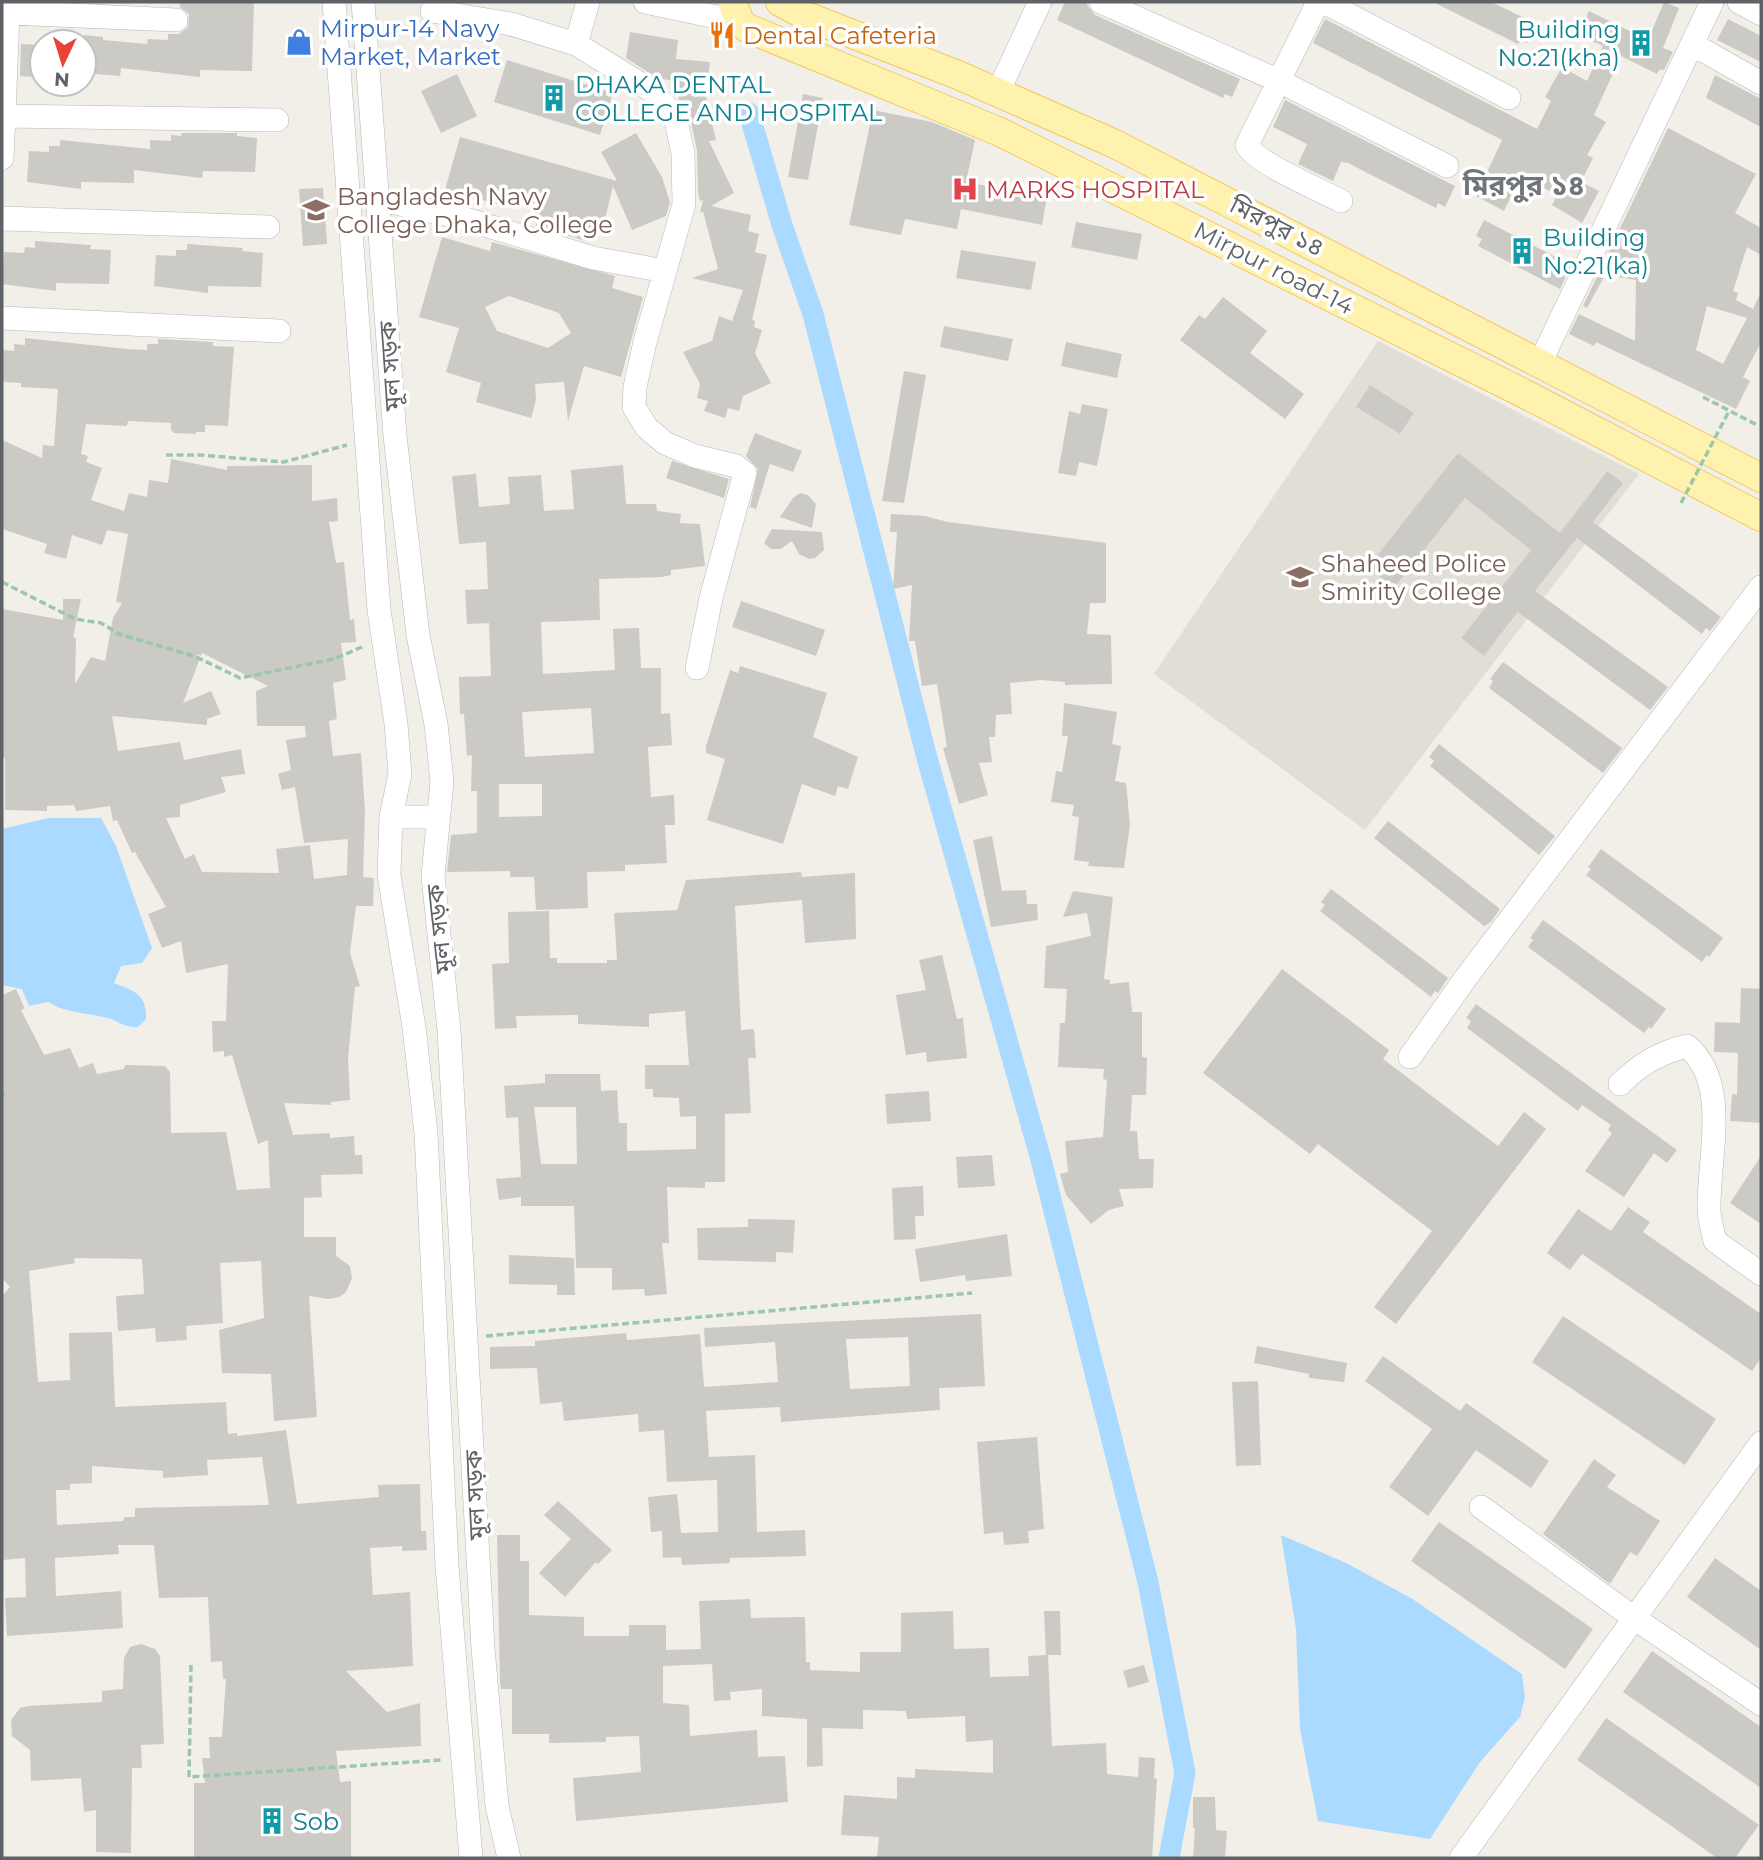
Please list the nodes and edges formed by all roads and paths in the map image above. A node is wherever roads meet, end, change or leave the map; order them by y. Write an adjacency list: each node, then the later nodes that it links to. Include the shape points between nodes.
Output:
1 (8, 2): 22 (street, via 8,12 150,19 8,13 4,116 277,120 4,116)
2 (334, 2): 35 (street, মূল সড়ক)
3 (363, 2): 24 (street, মূল সড়ক)
4 (588, 2): 16 (street)
5 (645, 2): 14 (street, Mirpur road-14)
6 (780, 2): 20 (main road, মিরপুর ১৪)
7 (1040, 2): 20 (street)
8 (1101, 2): 18 (street)
9 (1318, 2): 18 (street)
10 (1324, 2): 21 (street)
11 (1712, 2): 17 (street)
12 (1739, 2): 15 (street)
13 (432, 11): 16 (street, via 511,24)
14 (735, 11): 39 (main road, Mirpur road-14, via 810,55 1000,132)
15 (1761, 14)
16 (576, 44): 28 (street, via 652,91 675,116 683,153 684,204)
17 (1692, 44): 19 (street); 31 (street)
18 (1277, 80): 23 (street); 25 (street, via 1248,138 1250,151)
19 (1761, 83)
20 (998, 92): 31 (main road, মিরপুর ১৪, via 1115,144)
21 (1509, 98)
22 (2, 158)
23 (1447, 166)
24 (378, 199): 28 (street, via 462,218 593,258); 45 (street, মূল সড়ক, via 405,523 441,770)
25 (1341, 201)
26 (2, 218): 27 (street)
27 (261, 227)
28 (665, 271): 43 (street, via 634,407 647,428 665,443 745,473)
29 (2, 318): 30 (street)
30 (279, 331)
31 (1539, 365): 37 (main road, মিরপুর ১৪)
32 (1703, 397): 33 (path)
33 (1729, 411): 34 (path); 38 (path, bridge)
34 (1757, 425)
35 (366, 439): 36 (path, via 284,462); 42 (street, মূল সড়ক)
36 (166, 455)
37 (1761, 478)
38 (1681, 503)
39 (1761, 517)
40 (2, 582): 42 (path, via 75,619 101,623 119,634 194,656 240,678 334,659)
41 (1761, 587): 46 (street)
42 (384, 638): 44 (street, মূল সড়ক, via 400,774)
43 (697, 667)
44 (391, 817): 45 (street); 54 (street, মূল সড়ক, via 389,875 426,1133)
45 (437, 817): 50 (street, মূল সড়ক, via 432,876 449,1030)
46 (1410, 1057)
47 (1620, 1084): 48 (street, via 1637,1067 1664,1052 1687,1046 1699,1056 1714,1101 1709,1212 1715,1241)
48 (1761, 1274)
49 (972, 1293): 50 (path)
50 (467, 1338): 53 (street, মূল সড়ক)
51 (1761, 1443): 55 (street)
52 (1481, 1507): 55 (street)
53 (479, 1564): 54 (street); 59 (street, মূল সড়ক, via 497,1806)
54 (447, 1566): 58 (street, মূল সড়ক)
55 (1634, 1618): 57 (street); 61 (street)
56 (191, 1665): 58 (path, via 189,1777)
57 (1761, 1704)
58 (461, 1759): 60 (street, মূল সড়ক)
59 (508, 1856): 60 (street)
60 (470, 1857)
61 (1461, 1858)

